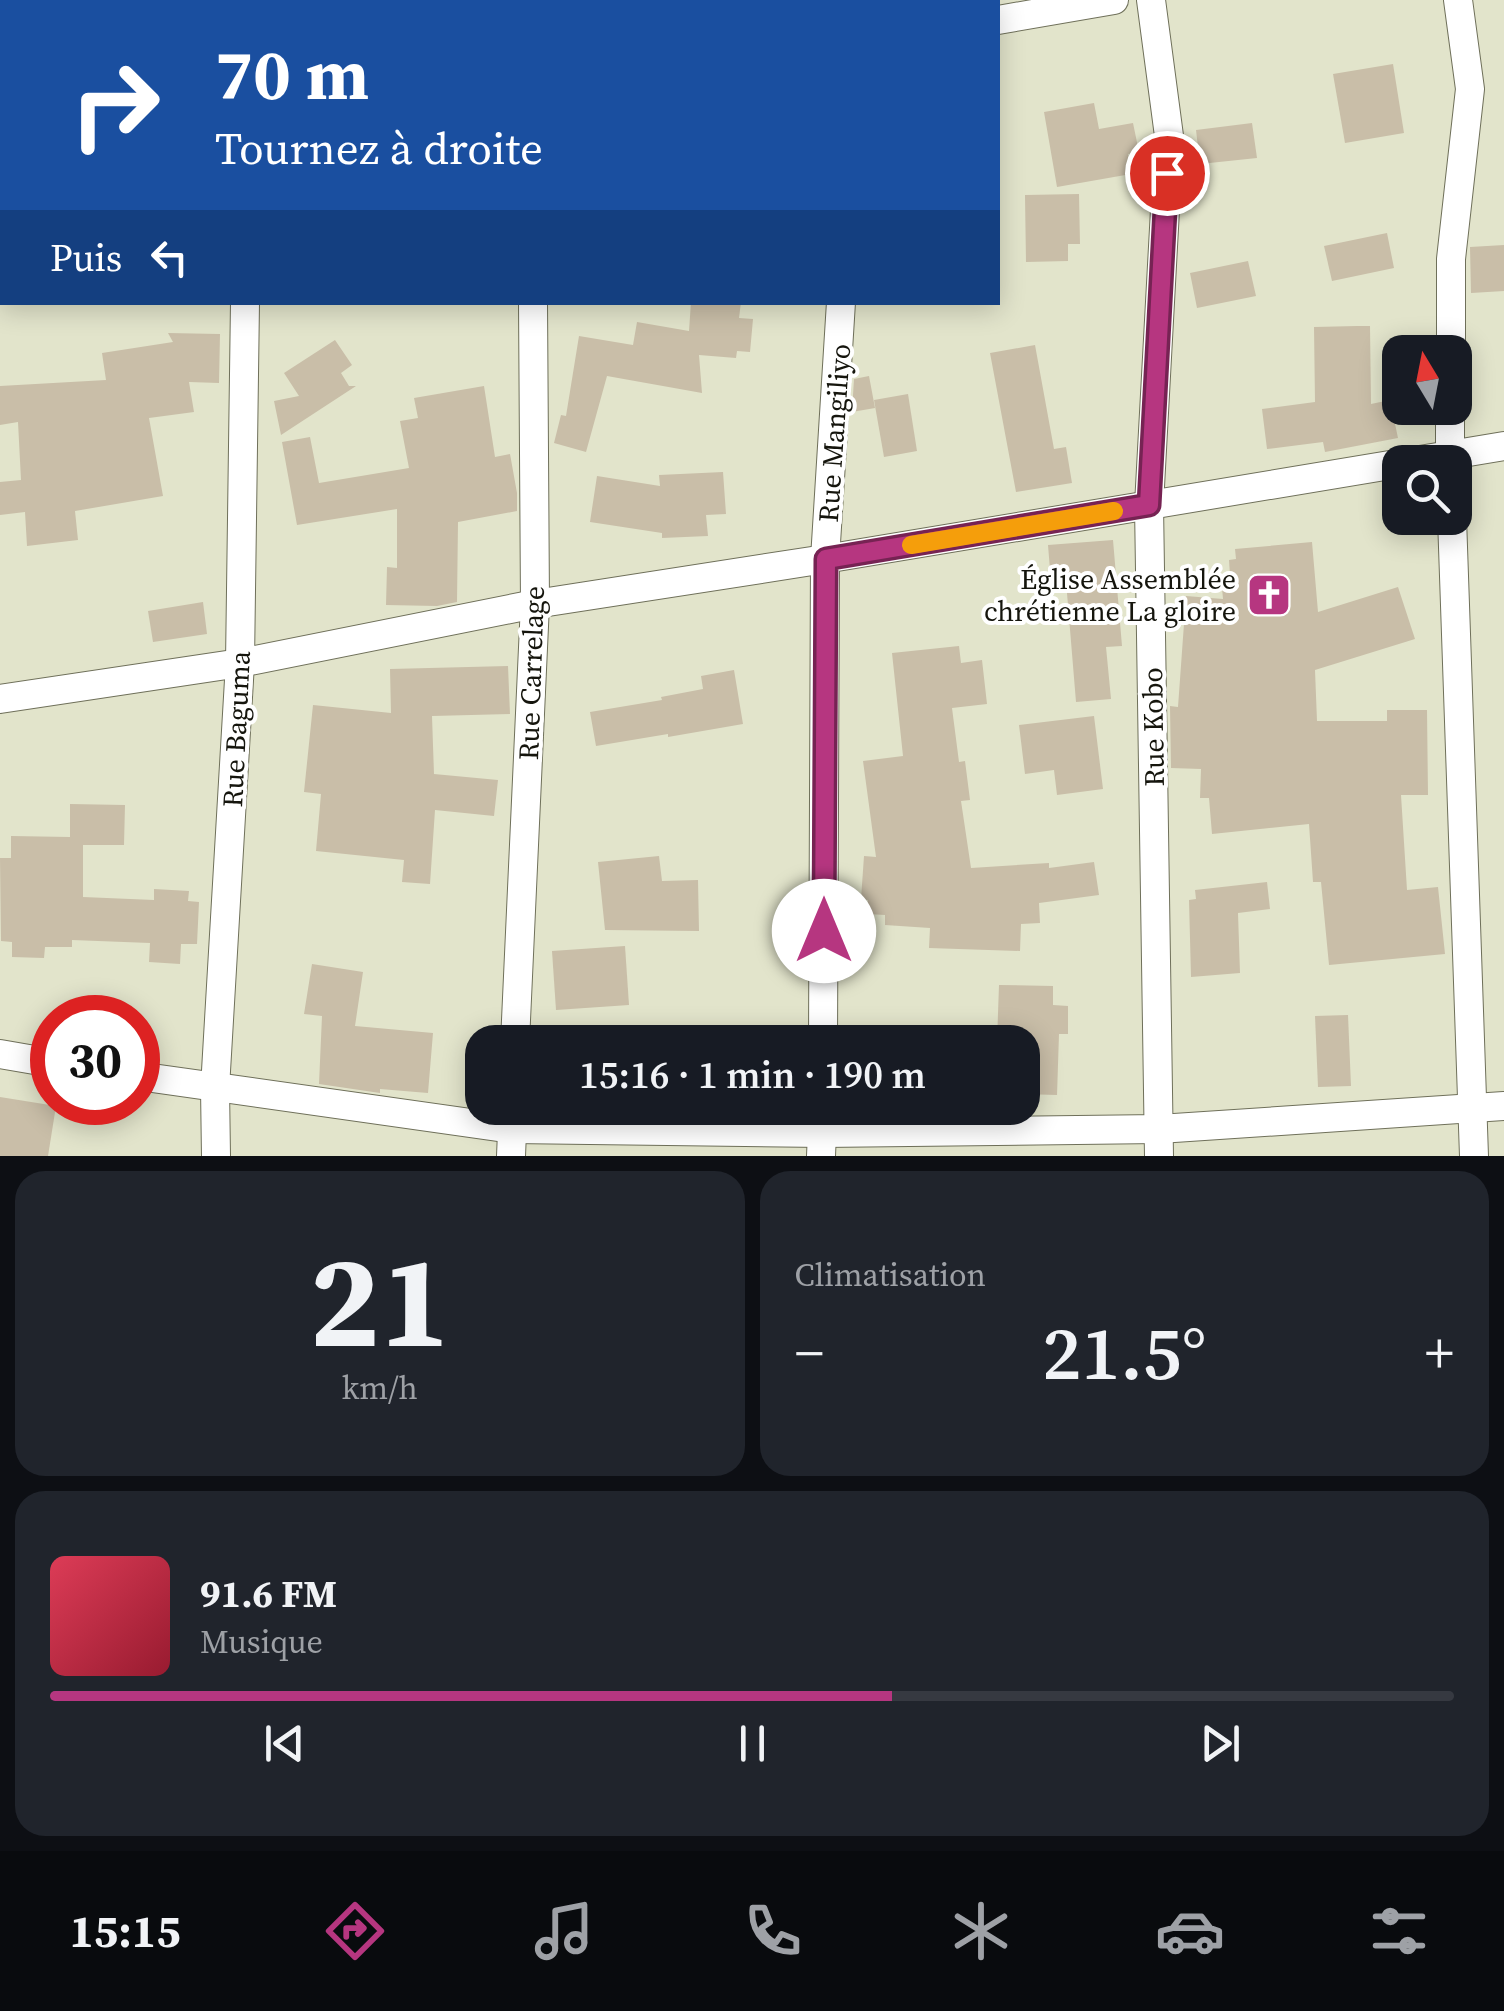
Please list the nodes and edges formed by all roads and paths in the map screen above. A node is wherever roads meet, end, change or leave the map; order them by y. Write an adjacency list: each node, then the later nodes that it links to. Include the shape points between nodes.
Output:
1 (1114, 0): 4 (street)
2 (1152, 0): 12 (street, Rue Kobo, via 1169,136)
3 (1458, 0): 8 (street, via 1470,89 1451,259)
4 (1000, 20)
5 (245, 305): 16 (street, Rue Baguma)
6 (533, 305): 15 (street, Rue Carrelage)
7 (841, 305): 14 (street, Rue Mangiliyo)
8 (1450, 335)
9 (1504, 446): 10 (street)
10 (1472, 453)
11 (1382, 469): 12 (street)
12 (1149, 505): 14 (street); 28 (street, Rue Kobo)
13 (1453, 535): 25 (street)
14 (826, 559): 15 (street); 19 (street, Rue Mangiliyo)
15 (534, 604): 16 (street); 18 (street, Rue Carrelage)
16 (240, 663): 17 (street); 23 (street, Rue Baguma)
17 (0, 698)
18 (517, 1025)
19 (823, 1025)
20 (0, 1054): 21 (street)
21 (30, 1059)
22 (160, 1079): 23 (street)
23 (215, 1088): 26 (street); 29 (street, Rue Baguma)
24 (1504, 1106): 25 (street)
25 (1471, 1107): 28 (street); 30 (street)
26 (512, 1131): 27 (street)
27 (822, 1132): 28 (street)
28 (1159, 1142)
29 (216, 1156)
30 (1474, 1156)

